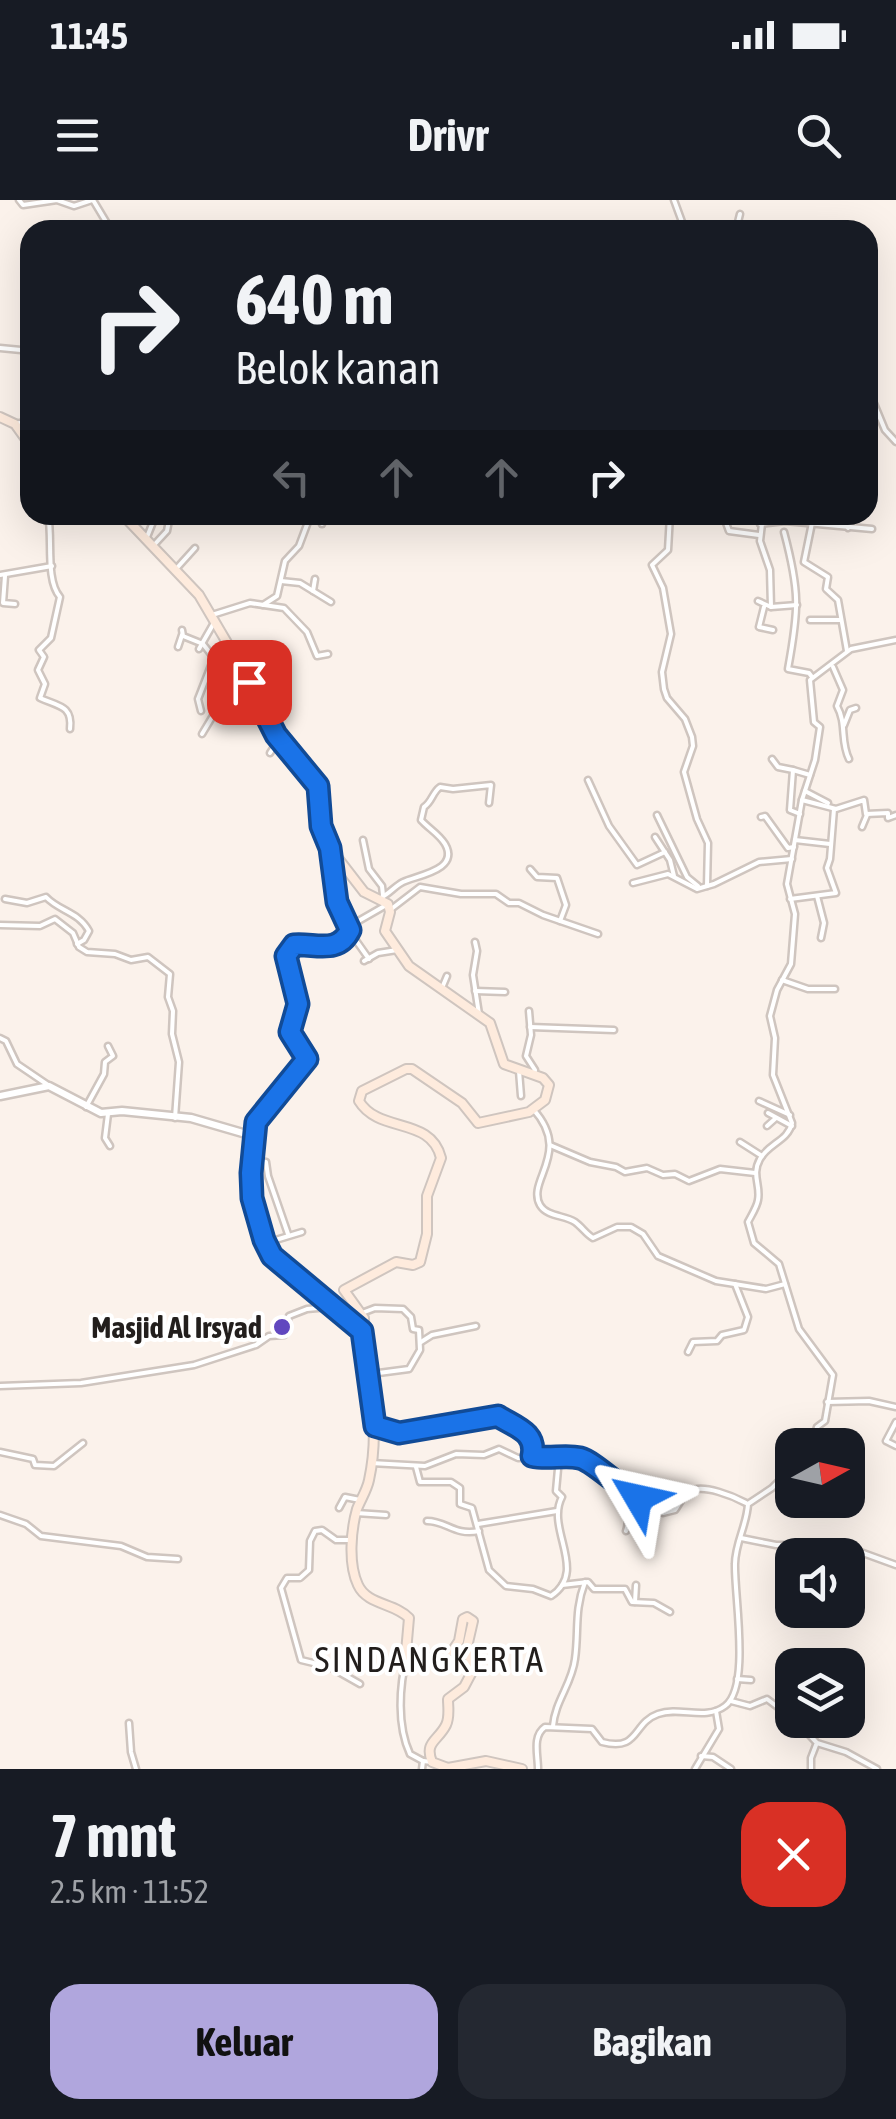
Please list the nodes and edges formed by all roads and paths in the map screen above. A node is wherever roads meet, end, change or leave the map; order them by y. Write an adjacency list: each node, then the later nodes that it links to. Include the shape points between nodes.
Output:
1 (19, 200): 2 (street, via 74,206)
2 (93, 200)
3 (740, 214): 4 (street)
4 (738, 220)
5 (878, 413): 10 (street)
6 (0, 416): 8 (main road)
7 (20, 423): 8 (street)
8 (15, 424): 9 (main road)
9 (20, 429)
10 (896, 442)
11 (48, 525): 29 (street)
12 (133, 525): 26 (main road)
13 (152, 525): 26 (street)
14 (168, 525): 27 (street)
15 (307, 525): 33 (street)
16 (669, 525): 89 (street, via 668,552 652,565 671,634 662,672 666,695 692,737 684,772 708,843)
17 (727, 525): 25 (street, via 729,531)
18 (760, 525): 25 (street)
19 (812, 525): 43 (street, via 804,562 828,577 826,588 837,598)
20 (826, 525): 22 (street)
21 (847, 525): 22 (street)
22 (848, 528): 23 (street)
23 (872, 529)
24 (784, 532): 38 (street)
25 (760, 535): 40 (street, via 770,568)
26 (146, 538): 27 (main road)
27 (154, 545): 30 (main road)
28 (195, 548): 30 (street)
29 (52, 566): 31 (street); 46 (street, via 60,601 51,638)
30 (176, 569): 41 (main road)
31 (2, 576): 37 (street, via 3,603)
32 (315, 578): 34 (street)
33 (281, 582): 34 (street, via 300,582); 39 (street, via 276,598)
34 (313, 591): 35 (street)
35 (330, 602)
36 (758, 602): 40 (street)
37 (15, 604)
38 (797, 605): 40 (street); 54 (street, via 788,669)
39 (263, 606): 41 (street, via 246,604); 51 (street, via 289,610 316,656)
40 (768, 606): 44 (street, via 759,627)
41 (214, 618): 47 (street); 53 (main road)
42 (810, 620): 43 (street)
43 (841, 620): 49 (street)
44 (773, 630)
45 (896, 640): 49 (street)
46 (39, 647): 50 (street); 58 (street, via 46,684 40,698 65,707)
47 (201, 647): 48 (street, via 182,632); 56 (street, via 214,658 198,698)
48 (178, 648)
49 (847, 651): 52 (street)
50 (31, 654)
51 (328, 654)
52 (832, 665): 54 (street); 57 (street, via 844,690 836,706)
53 (243, 672): 59 (street, via 228,682); 60 (main road)
54 (812, 677): 65 (street, via 820,732)
55 (856, 708): 57 (street)
56 (201, 710)
57 (844, 725): 63 (street)
58 (70, 729)
59 (202, 734)
60 (279, 739): 61 (street); 82 (main road, via 318,786)
61 (270, 753)
62 (772, 759): 64 (street)
63 (849, 759)
64 (792, 770): 65 (street); 72 (street, via 790,810)
65 (810, 775): 67 (street)
66 (588, 780): 84 (street, via 636,865)
67 (805, 790): 68 (street); 69 (street)
68 (802, 800): 71 (street); 72 (street)
69 (828, 802)
70 (489, 803): 93 (street, via 491,784 435,791 421,820 443,841 447,858 433,872 401,883)
71 (834, 809): 73 (street, via 864,800); 81 (street)
72 (800, 814): 80 (street)
73 (867, 814): 75 (street); 77 (street)
74 (657, 815): 89 (street, via 687,876)
75 (896, 815)
76 (761, 817): 83 (street)
77 (862, 827)
78 (655, 837): 84 (street)
79 (363, 840): 93 (street)
80 (795, 840): 81 (street); 83 (street)
81 (830, 844): 90 (street, via 827,868 836,893)
82 (330, 848): 93 (main road, via 361,889); 96 (street, via 337,902)
83 (794, 848): 85 (street)
84 (665, 852): 87 (street)
85 (792, 859): 89 (street, via 759,862); 92 (street)
86 (530, 870): 94 (street, via 536,877 558,878 566,906)
87 (674, 876): 88 (street); 89 (street)
88 (633, 883)
89 (705, 887)
90 (817, 896): 92 (street); 98 (street)
91 (5, 899): 100 (street, via 27,903 46,897 74,913 89,931)
92 (790, 899): 103 (street, via 793,950)
93 (385, 903): 94 (street, via 422,887 496,894); 96 (street); 101 (main road, via 385,931)
94 (560, 920): 97 (street)
95 (0, 925): 100 (street, via 40,926 55,919)
96 (349, 930): 101 (street, via 366,960); 129 (street, via 333,945 288,950 298,1004 290,1032 307,1059 264,1109)
97 (598, 934)
98 (822, 938)
99 (476, 942): 106 (street)
100 (77, 944): 125 (street, via 90,953 148,957 170,974 179,1062)
101 (397, 950): 104 (main road)
102 (447, 976): 104 (street)
103 (782, 980): 105 (street, via 808,989); 124 (street, via 770,1016 773,1073)
104 (442, 988): 109 (main road)
105 (836, 988)
106 (475, 992): 107 (street); 109 (street)
107 (506, 992)
108 (529, 1011): 110 (street)
109 (479, 1014): 114 (main road, via 491,1026 502,1061)
110 (530, 1027): 111 (street); 115 (street, via 526,1056)
111 (614, 1030)
112 (0, 1038): 116 (street, via 17,1064)
113 (108, 1046): 120 (street, via 113,1055)
114 (520, 1071): 115 (main road); 118 (street)
115 (534, 1075): 121 (main road, via 549,1089)
116 (49, 1086): 117 (street); 120 (street)
117 (0, 1096)
118 (521, 1096)
119 (759, 1101): 124 (street)
120 (86, 1107): 123 (street)
121 (534, 1109): 131 (street, via 546,1122); 142 (main road, via 478,1123 462,1102 409,1068 362,1092 367,1111 386,1123 415,1127 441,1158 427,1196 420,1262 396,1262 345,1287)
122 (768, 1113): 126 (street)
123 (108, 1114): 125 (street); 132 (street)
124 (790, 1115): 128 (street)
125 (176, 1118): 129 (street)
126 (776, 1118): 127 (street); 128 (street)
127 (767, 1126)
128 (792, 1126): 133 (street)
129 (253, 1136): 134 (street)
130 (740, 1142): 133 (street)
131 (550, 1145): 135 (street, via 625,1172 647,1168 689,1181 720,1169); 139 (street, via 538,1197 545,1210 576,1222 593,1238 617,1226 634,1228 661,1258)
132 (110, 1146)
133 (762, 1156): 135 (street)
134 (252, 1160): 137 (street, via 267,1163); 138 (street, via 252,1198)
135 (755, 1173): 140 (street, via 758,1200 748,1233 780,1264)
136 (302, 1232): 137 (street)
137 (288, 1234): 138 (street)
138 (265, 1244): 141 (street, via 282,1267)
139 (736, 1284): 140 (street); 146 (street, via 748,1316 744,1330 693,1342)
140 (785, 1284): 149 (street, via 799,1329 832,1375)
141 (332, 1305): 144 (street); 148 (street, via 289,1316 284,1335 194,1365 81,1383)
142 (362, 1314): 144 (main road); 145 (street, via 404,1309)
143 (476, 1326): 145 (street)
144 (362, 1331): 147 (main road)
145 (420, 1342): 147 (street, via 408,1370)
146 (688, 1352)
147 (368, 1375): 152 (main road)
148 (0, 1386)
149 (827, 1402): 150 (street); 153 (street)
150 (896, 1407)
151 (896, 1422): 155 (street, via 886,1440)
152 (375, 1426): 157 (street, via 399,1433 498,1416 530,1436); 159 (main road)
153 (817, 1428)
154 (83, 1443): 156 (street, via 54,1466)
155 (896, 1446)
156 (0, 1452)
157 (532, 1456): 158 (street); 160 (street, via 499,1449)
158 (559, 1458): 162 (street, via 589,1460); 166 (street)
159 (371, 1463): 160 (street); 163 (main road)
160 (416, 1467): 171 (street, via 420,1482 460,1488 460,1505 472,1508)
161 (775, 1486): 164 (street)
162 (626, 1491): 164 (street, via 664,1514 695,1490); 173 (street)
163 (360, 1500): 165 (street, via 345,1497); 167 (main road)
164 (748, 1504): 174 (street)
165 (339, 1508)
166 (557, 1511): 171 (street); 179 (street, via 568,1564)
167 (356, 1513): 169 (street); 175 (main road)
168 (0, 1515): 176 (street, via 46,1538)
169 (386, 1515)
170 (426, 1520): 172 (street, via 460,1533)
171 (478, 1524): 172 (street)
172 (479, 1531): 179 (street, via 486,1565 504,1585 551,1596)
173 (626, 1531)
174 (741, 1538): 177 (street, via 776,1546 841,1545); 184 (street, via 734,1566)
175 (352, 1540): 183 (main road, via 359,1588 409,1618); 186 (street, via 314,1531 309,1570 287,1578 281,1588 301,1660)
176 (178, 1559)
177 (896, 1565)
178 (585, 1582): 179 (street); 181 (street, via 608,1592 626,1589); 191 (street, via 576,1608 575,1660)
179 (562, 1585)
180 (636, 1585): 181 (street)
181 (635, 1602): 182 (street)
182 (670, 1612)
183 (407, 1656): 195 (street, via 403,1725 408,1750); 195 (main road, via 416,1664 448,1654 463,1619 473,1620 467,1647 473,1670 462,1690 448,1698 448,1721 429,1746)
184 (738, 1679): 185 (street); 187 (street)
185 (751, 1680)
186 (360, 1684)
187 (731, 1701): 188 (street, via 750,1706 767,1699); 189 (street)
188 (775, 1705)
189 (716, 1711): 191 (street, via 660,1713 620,1744 602,1742 592,1729); 194 (street, via 719,1729)
190 (129, 1723): 196 (street)
191 (554, 1726): 199 (street, via 538,1735)
192 (812, 1738): 193 (street)
193 (817, 1743): 202 (street); 203 (street)
194 (700, 1756): 200 (street); 201 (street)
195 (428, 1762): 197 (street); 198 (main road, via 448,1768 490,1761)
196 (136, 1769)
197 (422, 1769)
198 (522, 1769)
199 (538, 1769)
200 (695, 1769)
201 (731, 1769)
202 (811, 1769)
203 (877, 1769)

